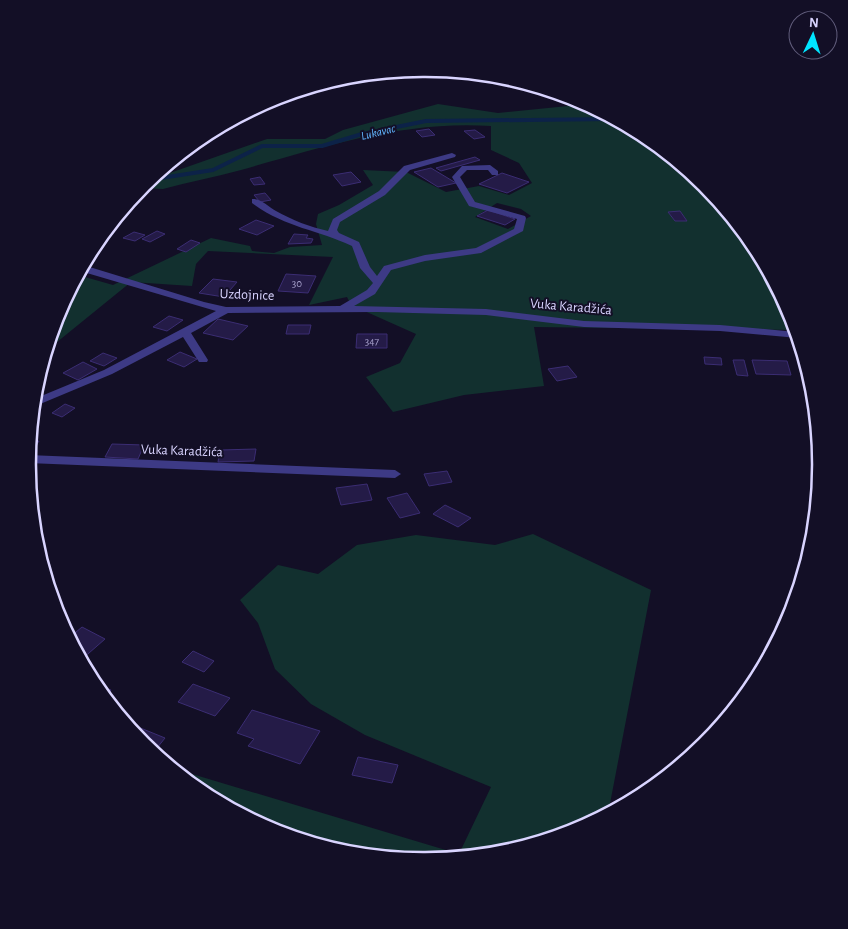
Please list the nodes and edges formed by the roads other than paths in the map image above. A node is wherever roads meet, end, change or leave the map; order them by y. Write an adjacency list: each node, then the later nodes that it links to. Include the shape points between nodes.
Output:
1 (452, 155): 4 (street, via 407,168 382,193 336,221 332,230)
2 (495, 173): 6 (street, Uzdojnice, via 490,167 465,168 456,177 472,204 522,218 518,231 478,251 425,258 387,268)
3 (255, 201): 4 (street, via 272,214)
4 (336, 235): 6 (street, via 356,244 366,268)
5 (89, 270): 8 (street, Uzdojnice)
6 (378, 283): 7 (street, Uzdojnice, via 371,292)
7 (342, 309): 8 (street, Uzdojnice); 10 (street, Vuka Karadžića, via 486,312 584,324 720,328)
8 (226, 310): 9 (street)
9 (185, 332): 11 (street); 12 (street, via 108,372)
10 (789, 335)
11 (203, 360)
12 (42, 400)
13 (36, 459): 14 (street, Vuka Karadžića)
14 (395, 474)

